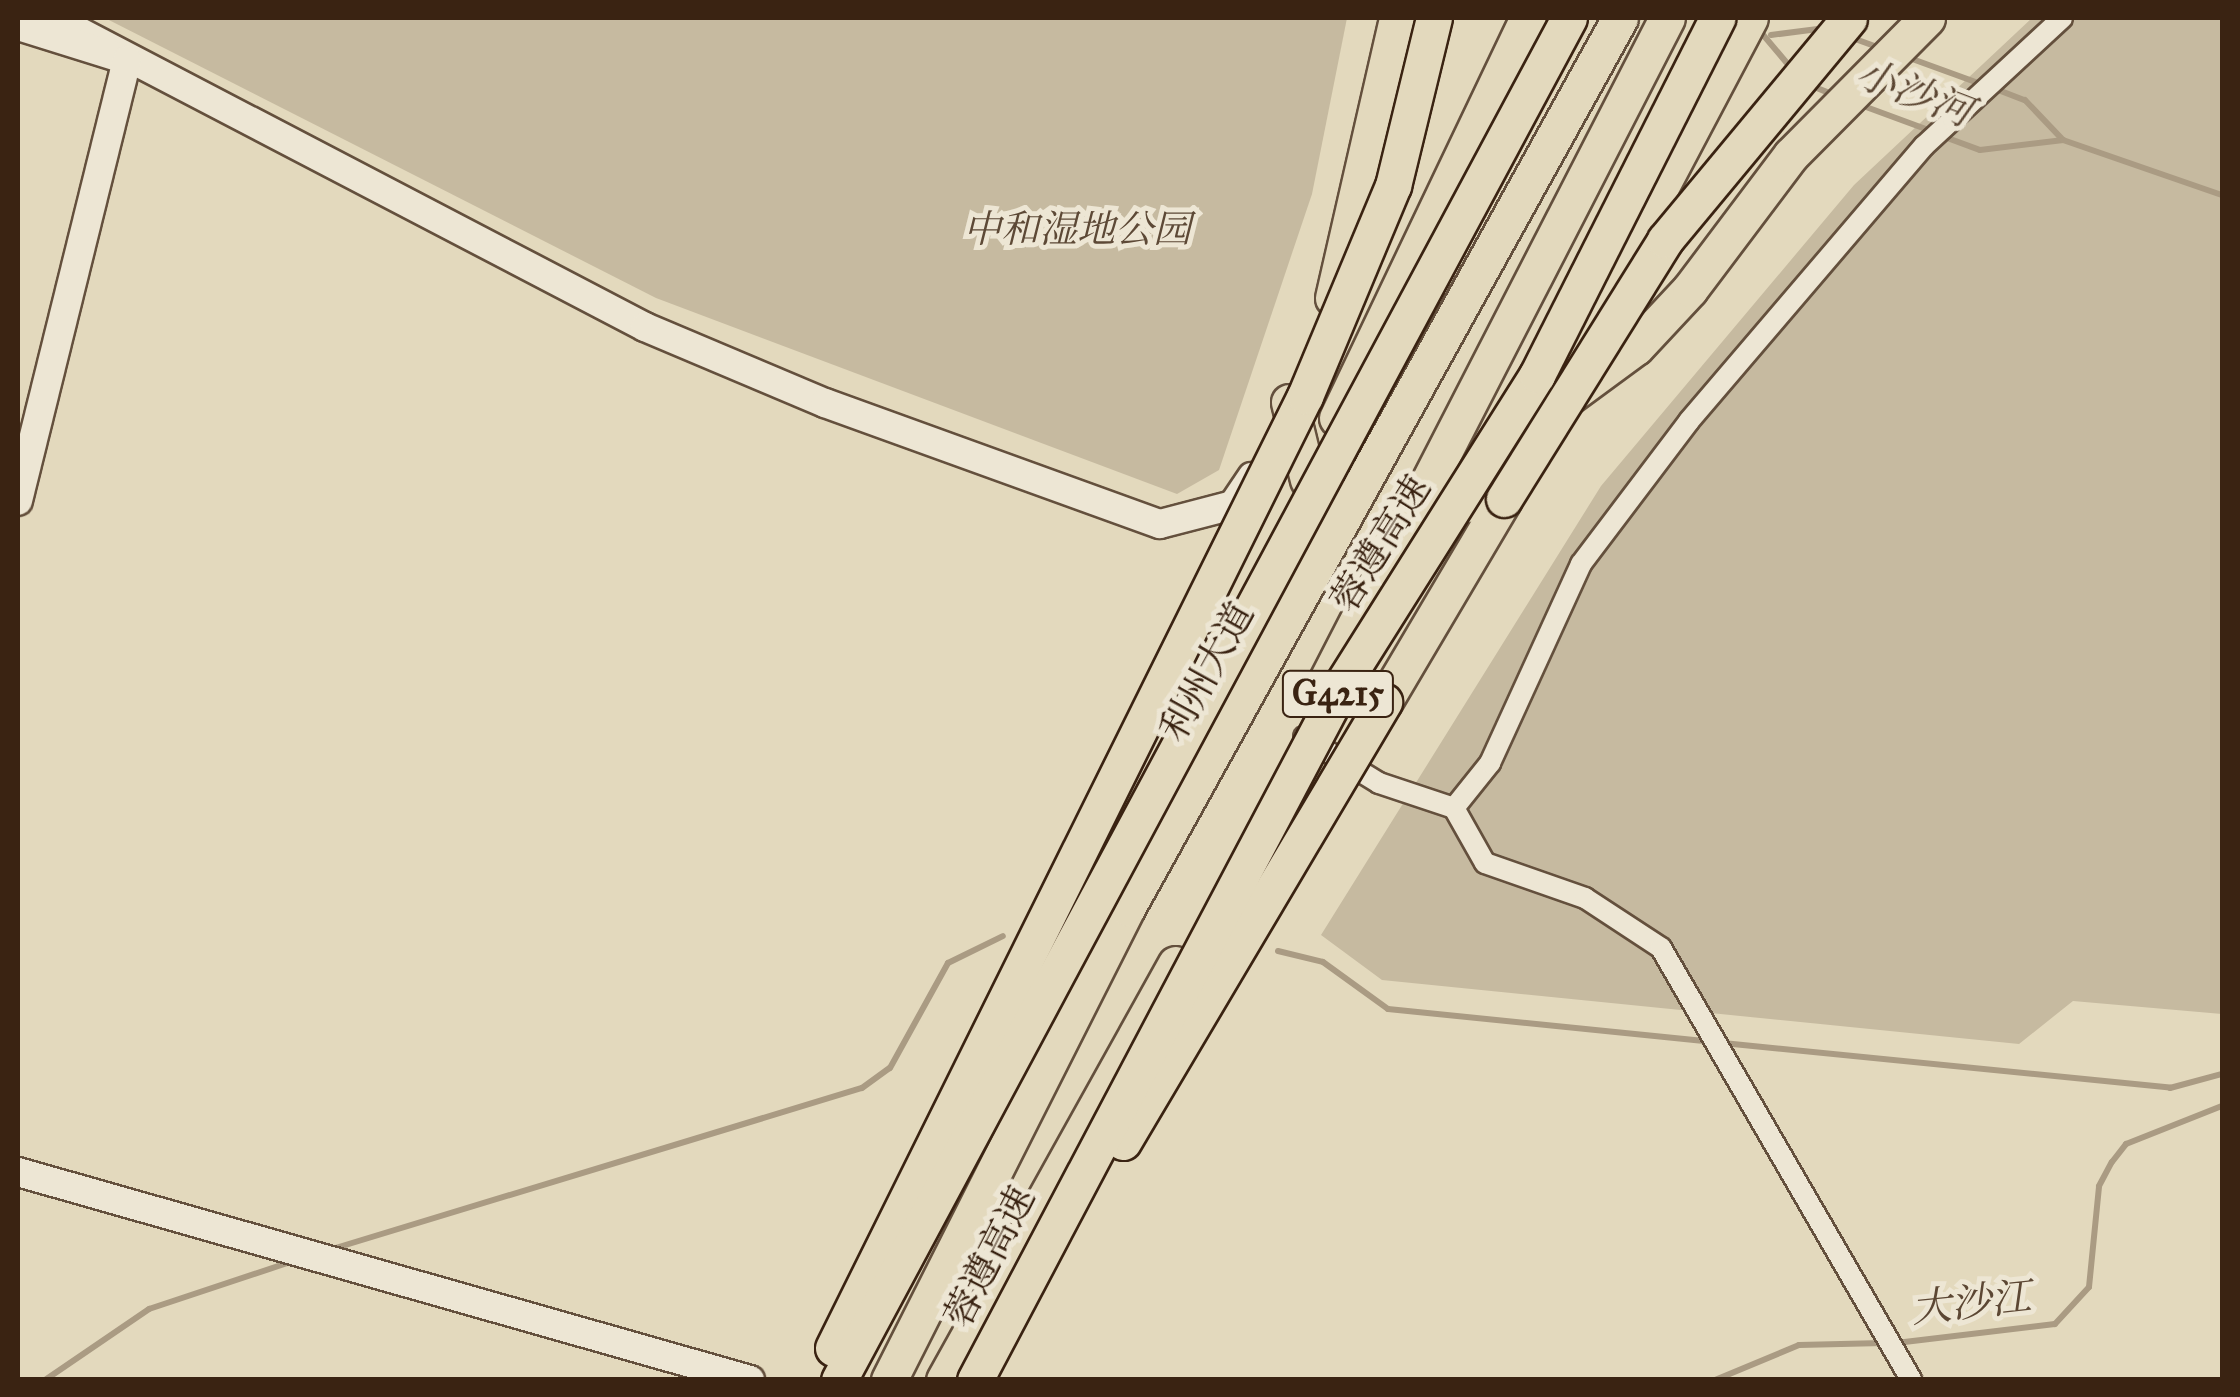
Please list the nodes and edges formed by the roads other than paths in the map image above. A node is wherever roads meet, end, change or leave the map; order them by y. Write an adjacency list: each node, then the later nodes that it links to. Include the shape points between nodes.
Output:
1 (53, 18): 14 (main road)
2 (1398, 18): 15 (highway)
3 (1434, 18): 28 (highway, bridge, via 1393,186 1305,396 838,1332)
4 (1528, 18): 18 (highway)
5 (1569, 18): 29 (highway, 蓉遵高速 / G4215, bridge)
6 (1620, 18): 20 (highway, 利州大道)
7 (1716, 18): 25 (highway, 蓉遵高速 / G4215, bridge, via 1537,375 1343,683)
8 (1750, 18): 17 (highway)
9 (1849, 18): 25 (highway, bridge, via 1665,240 1573,382 1074,1225)
10 (1927, 18): 17 (highway, via 1824,118 1663,318)
11 (2062, 18): 23 (street, via 1924,146 1689,421 1581,564 1490,763)
12 (1664, 23): 21 (highway)
13 (18, 26): 14 (main road)
14 (127, 60): 16 (main road, via 735,368 1160,524 1234,506); 19 (main road)
15 (1333, 298): 16 (main road)
16 (1287, 396): 18 (highway)
17 (1539, 418): 21 (highway)
18 (1308, 480): 20 (highway)
19 (18, 501)
20 (1302, 584): 30 (highway, 利州大道, via 1038,1076)
21 (1325, 684): 22 (highway)
22 (1298, 733): 23 (street, via 1379,783); 31 (highway)
23 (1454, 808): 26 (street, via 1485,863 1585,898 1662,948)
24 (18, 1172): 27 (main road, via 372,1267)
25 (982, 1364)
26 (1907, 1373)
27 (750, 1380)
28 (825, 1380)
29 (839, 1380)
30 (889, 1380)
31 (944, 1380)

